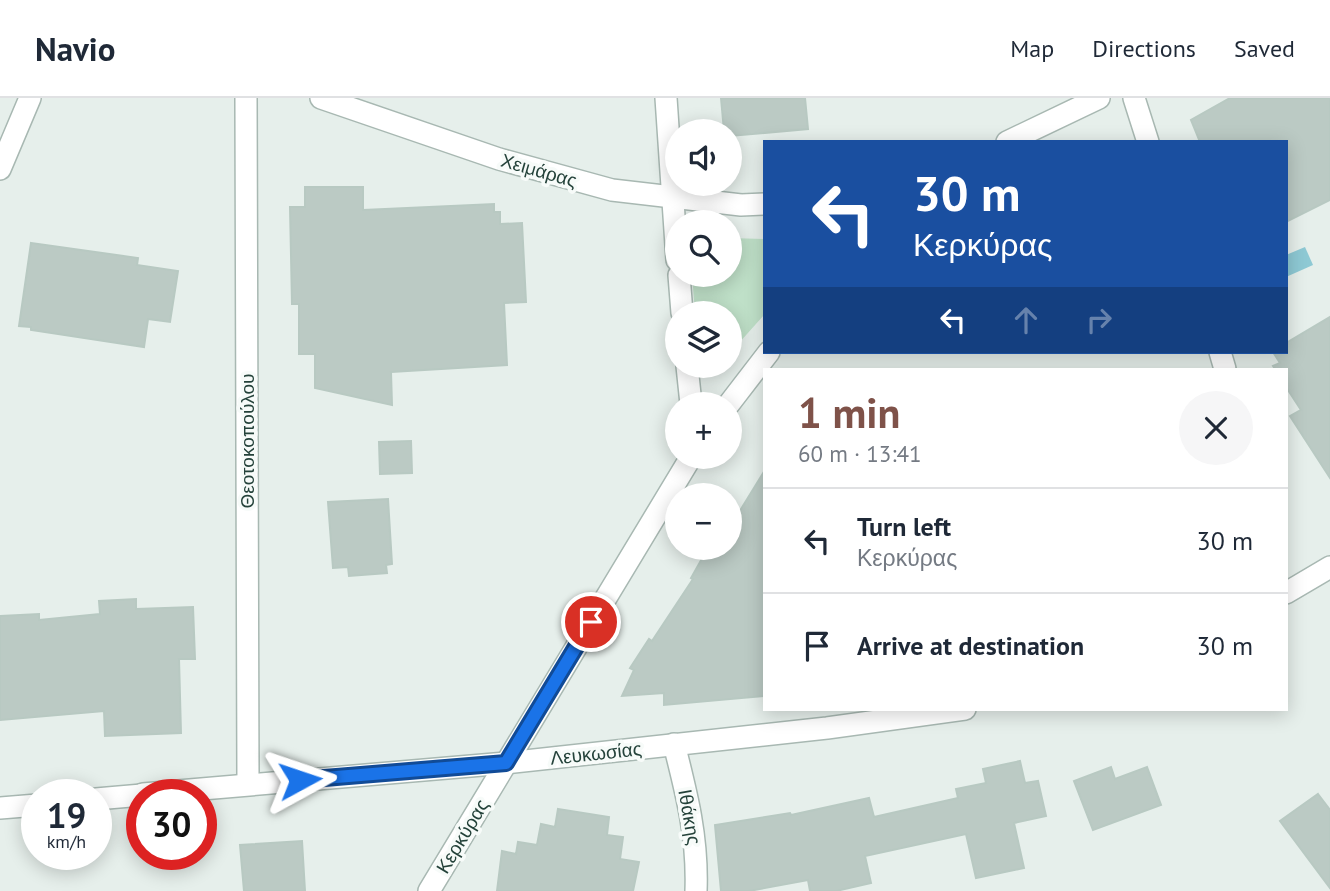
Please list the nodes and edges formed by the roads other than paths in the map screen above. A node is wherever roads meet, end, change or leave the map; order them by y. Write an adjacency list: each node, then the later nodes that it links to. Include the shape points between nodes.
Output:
1 (30, 98): 10 (street)
2 (246, 98): 23 (street, Θεοτοκοπούλου)
3 (321, 98): 11 (street, Χειμάρας, via 499,159 612,190)
4 (666, 98): 7 (street)
5 (1099, 98): 8 (street)
6 (1134, 98): 9 (street)
7 (667, 119)
8 (1011, 140)
9 (1146, 140)
10 (0, 169)
11 (665, 195)
12 (671, 196): 13 (street, Χειμάρας); 14 (street)
13 (763, 204)
14 (672, 210)
15 (767, 354): 16 (street)
16 (738, 392)
17 (684, 469): 22 (street, Κερκύρας)
18 (1330, 567): 19 (street)
19 (1288, 585)
20 (950, 711): 21 (street, Λευκωσίας)
21 (674, 744): 22 (street, Λευκωσίας); 28 (street, Ιθάκης, via 697,855)
22 (506, 763): 23 (street, Λευκωσίας); 27 (street, Κερκύρας)
23 (248, 784): 24 (street, Λευκωσίας)
24 (217, 787)
25 (21, 806): 26 (street)
26 (0, 808)
27 (429, 891)
28 (696, 891)

